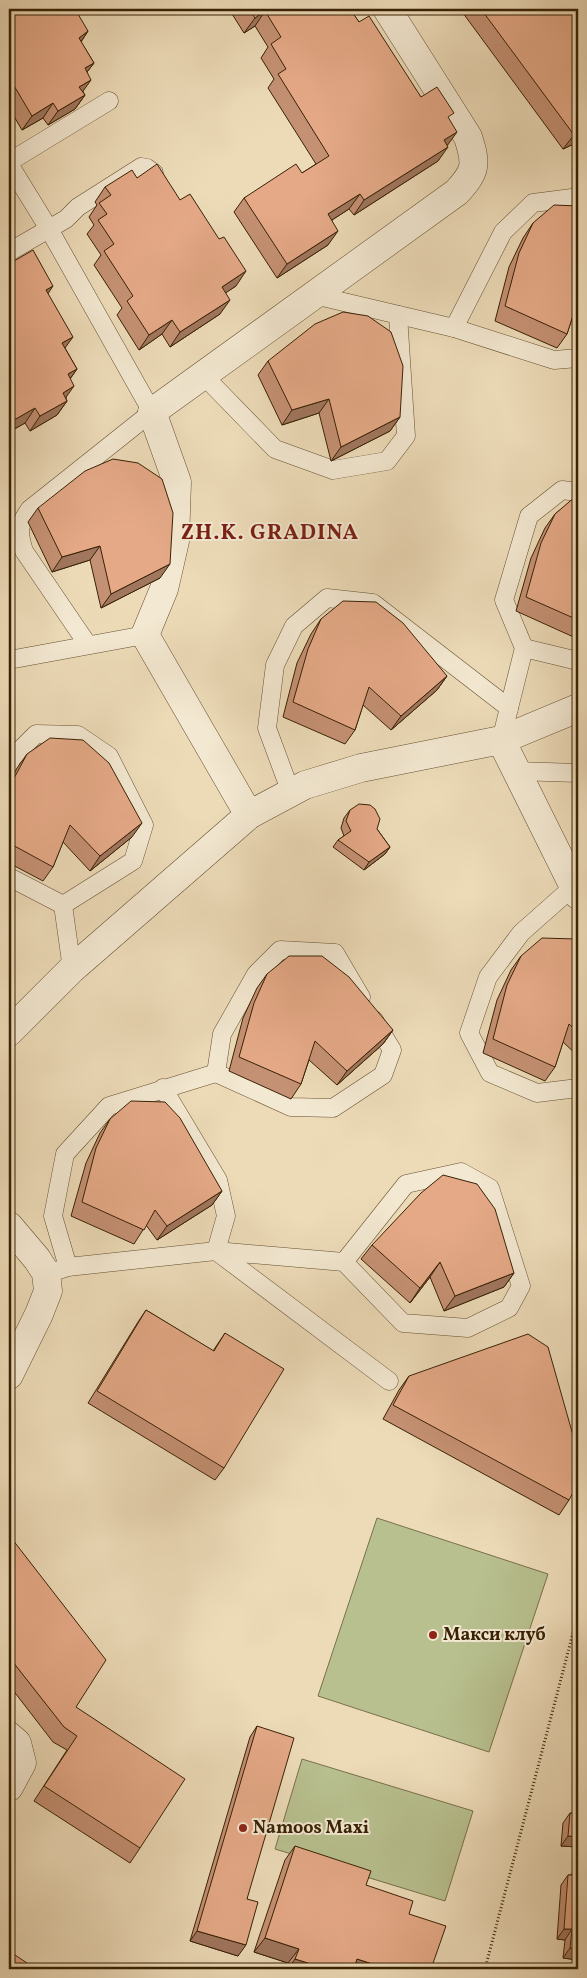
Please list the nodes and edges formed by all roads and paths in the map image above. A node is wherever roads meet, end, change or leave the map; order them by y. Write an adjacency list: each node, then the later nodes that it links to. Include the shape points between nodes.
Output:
1 (387, 9): 8 (street, via 468,137 475,156 471,177 457,192)
2 (110, 101): 3 (lane)
3 (9, 163): 6 (lane)
4 (154, 173): 6 (lane, via 141,167)
5 (578, 200): 10 (lane, via 572,198 533,204 503,232)
6 (49, 229): 7 (lane); 13 (lane)
7 (9, 252)
8 (314, 296): 9 (lane); 12 (street)
9 (398, 315): 10 (lane); 12 (lane, via 406,436 387,461 333,470 275,449)
10 (454, 328): 11 (lane, via 554,360)
11 (578, 358)
12 (203, 375): 13 (street)
13 (152, 412): 15 (street, via 177,482 176,531 164,588); 16 (lane, via 30,509 21,521 19,537 24,551)
14 (578, 492): 17 (lane, via 562,490 530,516 504,600)
15 (145, 635): 16 (lane); 27 (street)
16 (88, 645): 18 (lane)
17 (524, 648): 19 (lane); 20 (lane)
18 (9, 660)
19 (578, 660)
20 (509, 708): 22 (lane); 26 (lane, via 373,603 327,598 294,626 275,665 267,728)
21 (578, 708): 22 (street)
22 (501, 740): 24 (street); 26 (street, via 361,768)
23 (9, 765): 30 (lane, via 36,734 78,735 109,756 144,825 133,861)
24 (516, 771): 25 (lane); 29 (street)
25 (578, 773)
26 (291, 792): 27 (street)
27 (249, 815): 31 (street)
28 (9, 877): 30 (lane)
29 (576, 891): 35 (lane, via 521,934 488,976 469,1033 490,1073 538,1093)
30 (63, 905): 31 (lane)
31 (72, 969): 32 (street)
32 (9, 1032)
33 (216, 1073): 33 (lane, via 222,1034 256,974 280,950 335,953 392,1050 382,1075 333,1108 291,1107); 34 (lane)
34 (163, 1088): 37 (lane, via 218,1180 226,1216); 39 (lane, via 109,1106 65,1154 53,1216)
35 (578, 1088)
36 (9, 1226): 39 (street, via 37,1259)
37 (216, 1251): 38 (lane); 39 (lane); 41 (lane)
38 (344, 1262): 38 (lane, via 403,1323 468,1328 509,1308 521,1286 490,1188 461,1172 406,1184)
39 (57, 1270): 40 (street)
40 (9, 1375)
41 (389, 1381)
42 (578, 1614): 45 (path)
43 (9, 1736): 44 (street, via 17,1743 22,1763)
44 (9, 1787)
45 (485, 1969)

